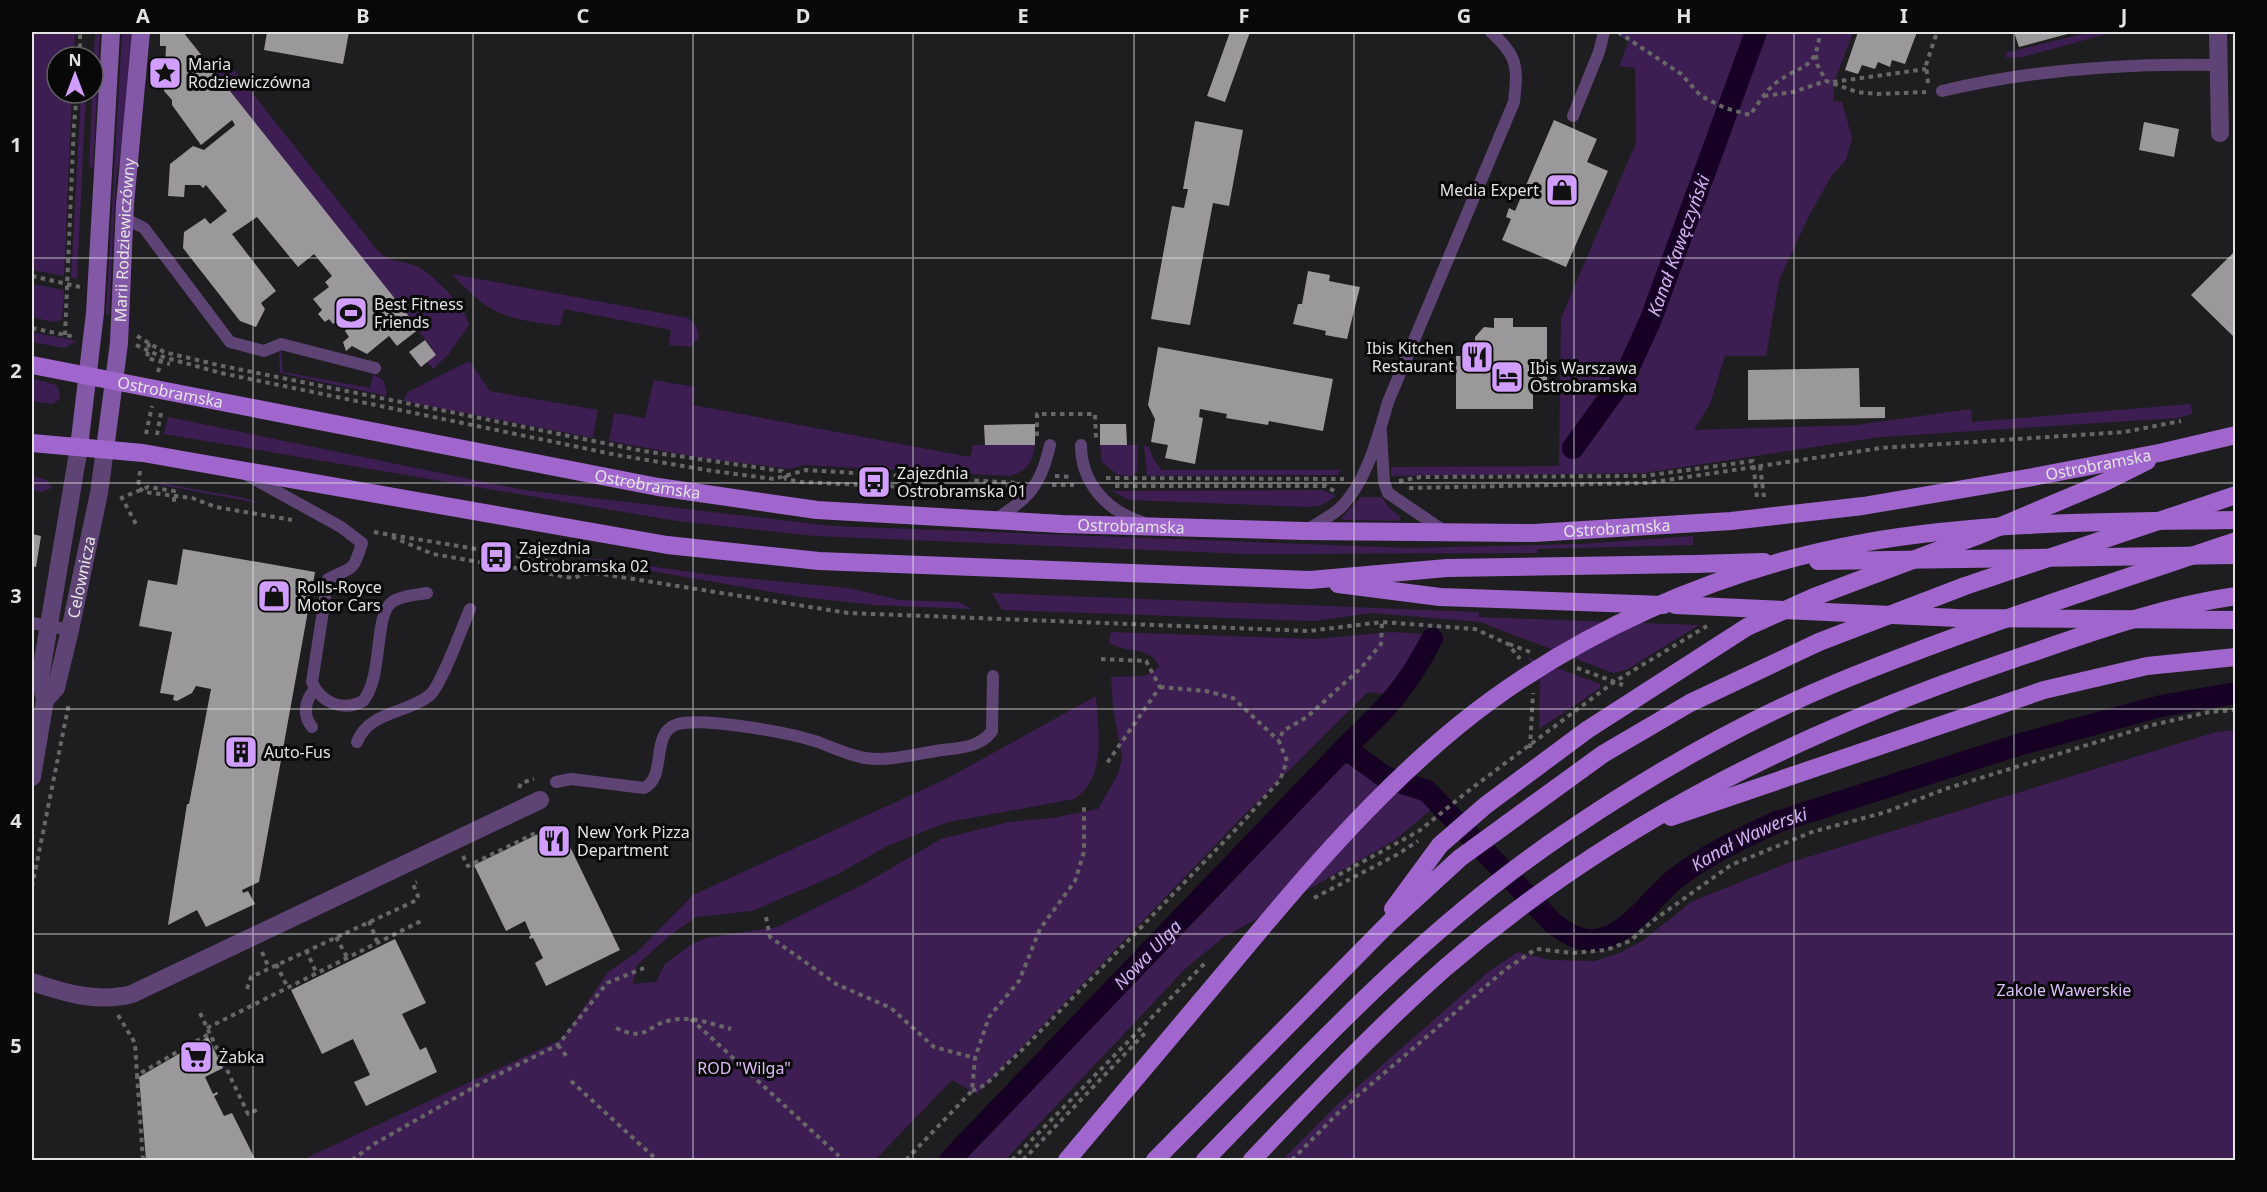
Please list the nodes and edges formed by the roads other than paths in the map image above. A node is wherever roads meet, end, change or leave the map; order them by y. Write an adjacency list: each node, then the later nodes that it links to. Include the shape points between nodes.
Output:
1 (111, 32): 14 (street, Marii Rodziewiczówny)
2 (141, 32): 11 (street, Marii Rodziewiczówny)
3 (1491, 32): 16 (lane, via 1511,51 1518,70 1514,102)
4 (1604, 32): 9 (lane)
5 (2219, 34): 6 (street); 7 (street)
6 (2235, 48)
7 (2220, 65): 8 (lane, via 2116,65 1977,82); 10 (street)
8 (1942, 91)
9 (1573, 116)
10 (2220, 133)
11 (124, 218): 13 (lane, via 144,228 230,342 264,351 281,344); 15 (street, Marii Rodziewiczówny)
12 (32, 365): 14 (main road, Ostrobramska)
13 (375, 368)
14 (89, 377): 15 (main road, Ostrobramska); 21 (street, Marii Rodziewiczówny)
15 (114, 382): 22 (street, Marii Rodziewiczówny); 26 (main road, Ostrobramska, via 658,487 817,510)
16 (1381, 426): 29 (lane, via 1353,493 1338,510); 30 (lane, via 1386,487)
17 (2235, 435): 23 (main road, Ostrobramska)
18 (32, 443): 21 (main road)
19 (1050, 445): 26 (lane, via 1038,484 1018,506)
20 (1081, 445): 28 (lane, via 1087,477 1105,502 1121,514)
21 (79, 447): 22 (main road); 38 (street, Celownicza)
22 (105, 449): 24 (main road); 39 (street, Celownicza)
23 (2159, 453): 30 (main road, Ostrobramska, via 1863,506 1742,520 1534,533); 50 (main road, via 2105,482 1982,534 1814,597 1747,627 1587,729 1486,804 1440,845)
24 (242, 472): 33 (main road, via 667,545 742,554 868,564); 42 (lane, via 362,543 352,568 328,579 313,672)
25 (2235, 495): 50 (main road, via 1965,586 1819,642 1680,709 1603,754 1503,825 1460,858)
26 (993, 520): 28 (main road, Ostrobramska)
27 (2235, 520): 52 (main road, bridge, via 2008,526 1860,544 1802,557 1709,586 1576,647 1461,724 1364,812 1285,900)
28 (1164, 526): 29 (main road, Ostrobramska)
29 (1304, 531): 30 (main road, Ostrobramska)
30 (1448, 533)
31 (2235, 541): 54 (main road, via 1949,639 1819,690 1688,757 1581,822 1422,943)
32 (2235, 555): 33 (main road, bridge, via 1435,568)
33 (1310, 580): 37 (main road, bridge, via 1440,597 1957,618)
34 (427, 592): 42 (lane, via 398,599 386,610 373,685 363,701 340,706)
35 (2235, 596): 49 (main road, via 2095,630 1871,710 1750,765)
36 (470, 609): 45 (lane, via 435,689 419,701 373,722)
37 (2235, 620)
38 (40, 624): 39 (lane); 43 (street, Celownicza, via 40,678)
39 (70, 630): 43 (street, Celownicza, via 56,688)
40 (2235, 657): 49 (main road, via 2147,666 2021,697 1656,822)
41 (993, 676): 47 (lane, via 992,731 988,737 966,747 867,758 796,737 691,722 665,732 653,780 644,788 571,779)
42 (315, 689): 44 (lane, via 307,703 306,718)
43 (45, 700): 46 (street, Celownicza)
44 (312, 727)
45 (357, 742)
46 (32, 777)
47 (556, 782)
48 (540, 800): 51 (street, via 132,994 78,996)
49 (1620, 839): 55 (main road, via 1513,913 1447,967 1374,1034)
50 (1365, 947): 53 (main road)
51 (32, 982)
52 (1067, 1161)
53 (1155, 1161)
54 (1205, 1161)
55 (1252, 1161)

